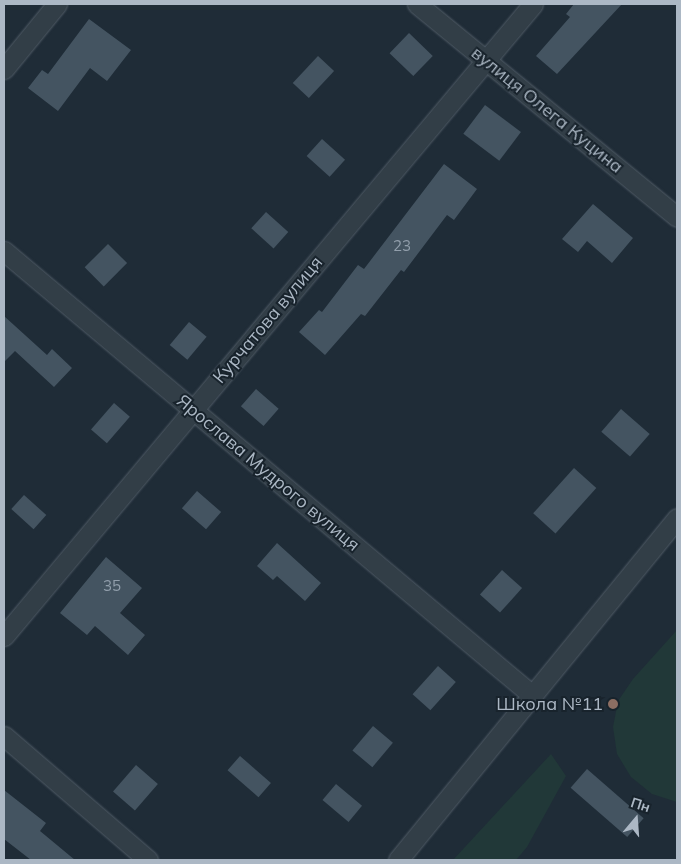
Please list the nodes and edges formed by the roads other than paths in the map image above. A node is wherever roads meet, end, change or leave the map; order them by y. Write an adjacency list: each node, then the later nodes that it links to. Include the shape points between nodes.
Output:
1 (57, 4): 5 (street)
2 (417, 4): 4 (street, вулиця Олега Куцина)
3 (533, 4): 4 (street, Курчатова вулиця)
4 (486, 60): 6 (street, вулиця Олега Куцина); 8 (street, Курчатова вулиця)
5 (4, 69)
6 (677, 217)
7 (4, 250): 8 (street, Ярослава Мудрого вулиця)
8 (193, 410): 10 (street, Курчатова вулиця); 11 (street, Ярослава Мудрого вулиця)
9 (677, 518): 11 (street)
10 (4, 636)
11 (532, 695): 14 (street)
12 (4, 736): 13 (street)
13 (148, 860)
14 (398, 860)

